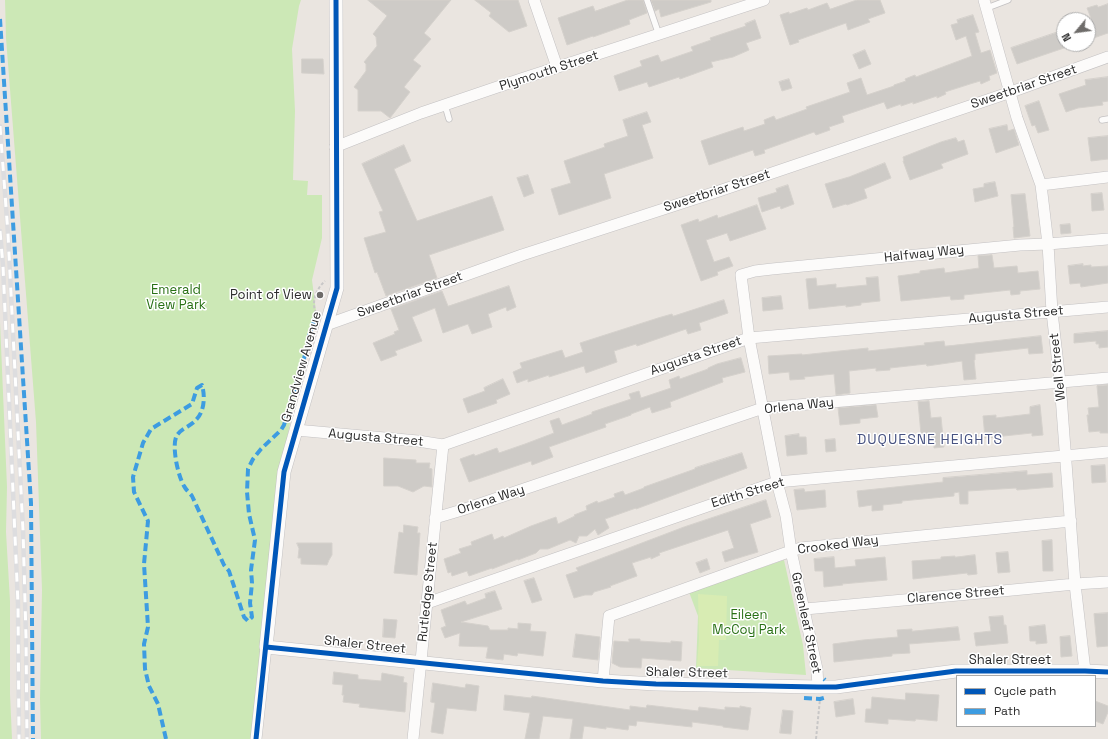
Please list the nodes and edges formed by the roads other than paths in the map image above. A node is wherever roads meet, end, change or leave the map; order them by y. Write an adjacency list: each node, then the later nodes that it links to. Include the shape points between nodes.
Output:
1 (336, 0): 13 (street, Grandview Avenue)
2 (534, 0): 9 (street)
3 (647, 0): 7 (lane)
4 (764, 0): 7 (street, Plymouth Street)
5 (1008, 0): 6 (lane)
6 (985, 4): 10 (street, Well Street)
7 (659, 35): 9 (street, Plymouth Street)
8 (1108, 57): 10 (street, Sweetbriar Street)
9 (557, 67): 11 (street, Plymouth Street)
10 (1010, 92): 15 (street, Well Street); 21 (street, Sweetbriar Street, via 719,191)
11 (445, 105): 12 (lane); 13 (street, Plymouth Street)
12 (449, 119)
13 (335, 147): 21 (street, Grandview Avenue, via 337,288)
14 (1108, 177): 15 (street)
15 (1041, 185): 17 (street, Well Street)
16 (1108, 239): 17 (street, Halfway Way)
17 (1048, 244): 18 (street, Halfway Way, via 772,268); 20 (street, Well Street)
18 (741, 275): 22 (street, Greenleaf Street)
19 (1108, 307): 20 (street, Augusta Street)
20 (1052, 312): 22 (street, Augusta Street); 24 (street, Well Street)
21 (322, 321): 26 (street, Grandview Avenue)
22 (749, 338): 25 (street, Greenleaf Street); 27 (street, Augusta Street)
23 (1108, 378): 24 (street, Orlena Way)
24 (1060, 382): 25 (street, Orlena Way); 29 (street, Well Street)
25 (763, 408): 30 (street, Greenleaf Street); 31 (street, Orlena Way)
26 (296, 430): 27 (street, Augusta Street); 38 (street, Grandview Avenue, via 284,472)
27 (443, 445): 31 (street, Rutledge Street)
28 (1108, 452): 29 (street, Edith Street)
29 (1066, 456): 30 (street, Edith Street); 32 (street, Well Street)
30 (777, 482): 33 (street, Greenleaf Street, via 786,516); 36 (street, Edith Street)
31 (435, 518): 36 (street, Rutledge Street)
32 (1071, 521): 33 (street, Crooked Way); 35 (street, Well Street)
33 (791, 551): 37 (street, Greenleaf Street); 42 (street, Crooked Way, via 609,616)
34 (1108, 582): 35 (street, Clarence Street)
35 (1075, 584): 37 (street, Clarence Street); 40 (street, Well Street)
36 (427, 603): 39 (street, Rutledge Street)
37 (805, 609): 43 (street, Greenleaf Street)
38 (266, 647): 39 (street, Shaler Street); 44 (street, Grandview Avenue)
39 (421, 662): 42 (street, Shaler Street); 45 (street, Rutledge Street)
40 (1085, 671): 41 (street, Shaler Street); 43 (street, Shaler Street, via 956,671 836,687)
41 (1108, 672)
42 (602, 681): 43 (street, Shaler Street)
43 (819, 693)
44 (256, 739)
45 (413, 739)

